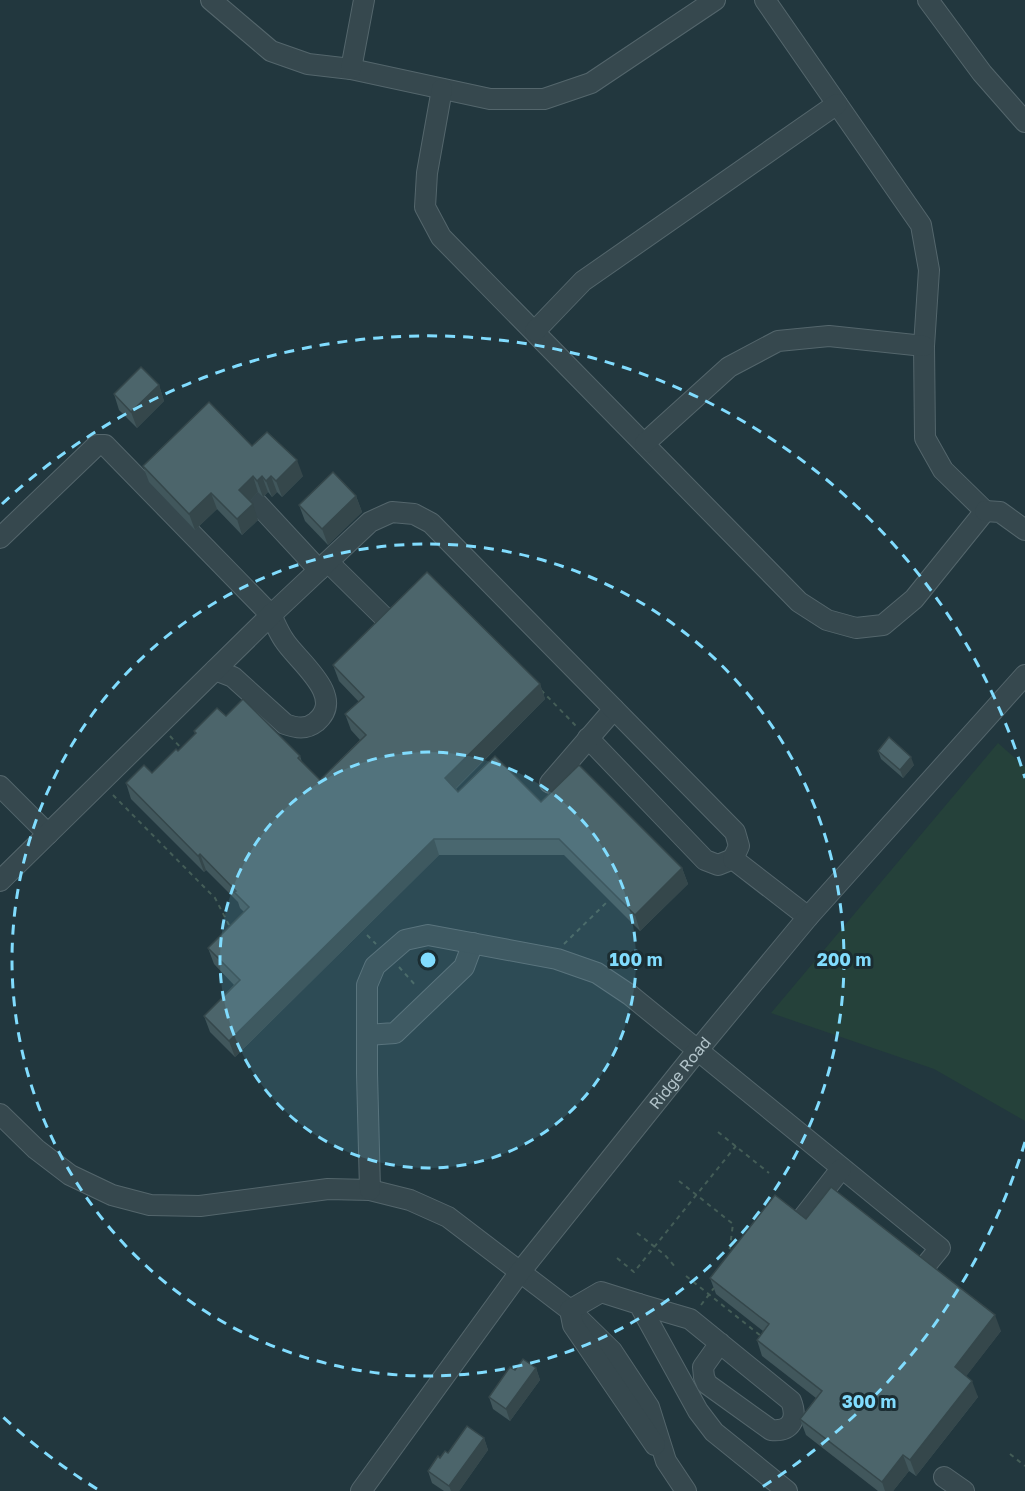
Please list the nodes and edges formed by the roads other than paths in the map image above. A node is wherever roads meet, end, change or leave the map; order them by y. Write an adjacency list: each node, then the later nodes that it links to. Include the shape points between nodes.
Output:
1 (211, 0): 6 (street, via 271,51 308,64)
2 (364, 0): 6 (street)
3 (715, 0): 7 (street, via 591,83 544,99 490,99)
4 (765, 0): 8 (street)
5 (928, 0): 9 (street, via 982,73)
6 (351, 69): 7 (street)
7 (441, 89): 10 (street, via 425,207 441,237)
8 (837, 104): 10 (street, via 583,281); 11 (street, via 921,225 929,270)
9 (1025, 122)
10 (535, 331): 12 (street)
11 (924, 346): 12 (street, via 829,336 778,341 729,367); 14 (street, via 925,438 943,471)
12 (645, 443): 14 (street, via 799,602 827,620 856,628 883,625 914,599)
13 (255, 501): 17 (street)
14 (985, 511): 15 (street, via 1000,512)
15 (1025, 530)
16 (0, 538): 18 (street, via 97,445 105,445)
17 (324, 566): 18 (street); 19 (street); 22 (street, via 370,522 392,512 414,514 431,523)
18 (271, 615): 20 (street); 20 (street, via 284,641 323,688 326,701 320,718 304,728 285,724 233,677)
19 (390, 623)
20 (215, 670): 26 (street)
21 (1025, 675): 29 (street, Ridge Road)
22 (614, 709): 23 (street); 27 (street, via 735,832 739,846)
23 (588, 738): 24 (street); 27 (street, via 705,860 718,865)
24 (550, 783)
25 (0, 786): 26 (street)
26 (48, 834): 28 (street)
27 (733, 859): 29 (street)
28 (0, 881)
29 (808, 917): 32 (street, Ridge Road)
30 (473, 943): 31 (street, via 464,967 395,1033); 31 (street, via 428,935 405,940 375,966 367,985); 32 (street, via 557,959 597,973 630,994)
31 (367, 1035): 35 (street)
32 (697, 1051): 34 (street); 38 (street, Ridge Road)
33 (0, 1114): 35 (street, via 70,1175 112,1195 150,1205 200,1206 328,1189)
34 (842, 1169): 36 (street); 37 (street, via 940,1248)
35 (370, 1190): 38 (street, via 410,1200 448,1217)
36 (798, 1224)
37 (922, 1270)
38 (520, 1272): 40 (street); 43 (street, Ridge Road)
39 (639, 1304): 40 (street, via 601,1292); 41 (street, via 690,1319); 45 (street, via 698,1412 714,1432)
40 (570, 1310): 44 (street, via 612,1351 649,1407 666,1461)
41 (720, 1343): 41 (street, via 791,1401 794,1419 788,1426 771,1430 707,1383 703,1367)
42 (944, 1477): 46 (street)
43 (361, 1491)
44 (686, 1491)
45 (787, 1491)
46 (964, 1491)

